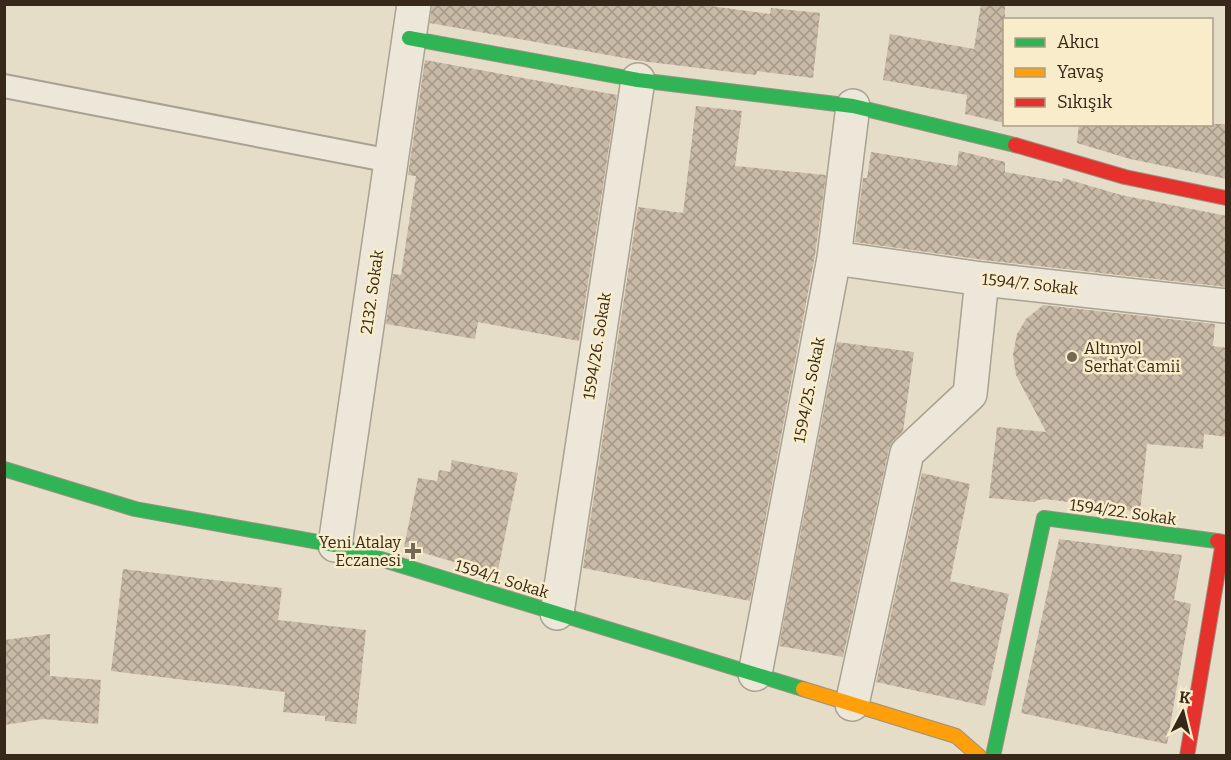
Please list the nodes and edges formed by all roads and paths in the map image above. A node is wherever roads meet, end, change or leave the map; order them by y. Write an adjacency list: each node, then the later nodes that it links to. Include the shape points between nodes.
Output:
1 (414, 4): 2 (street, 2132. Sokak)
2 (409, 38): 3 (street); 6 (street, 2132. Sokak)
3 (638, 80): 5 (street); 13 (street, 1594/26. Sokak)
4 (4, 86): 6 (lane)
5 (853, 106): 7 (street, via 1035,150 1125,177); 8 (street, 1594/25. Sokak)
6 (392, 161): 12 (street, 2132. Sokak)
7 (1227, 198)
8 (834, 258): 9 (street, 1594/7. Sokak); 14 (street, 1594/25. Sokak)
9 (982, 279): 10 (street, 1594/7. Sokak); 15 (street, via 970,394 906,453)
10 (1227, 306)
11 (4, 470): 12 (street, 1594/1. Sokak, via 135,509)
12 (335, 545): 13 (street, 1594/1. Sokak)
13 (557, 613): 14 (street, 1594/1. Sokak)
14 (755, 674): 15 (street, 1594/1. Sokak)
15 (852, 704): 16 (street, 1594/1. Sokak, via 956,736)
16 (979, 756)
17 (993, 756): 18 (street, 1594/22. Sokak, via 1044,518 1223,542)
18 (1187, 756)

